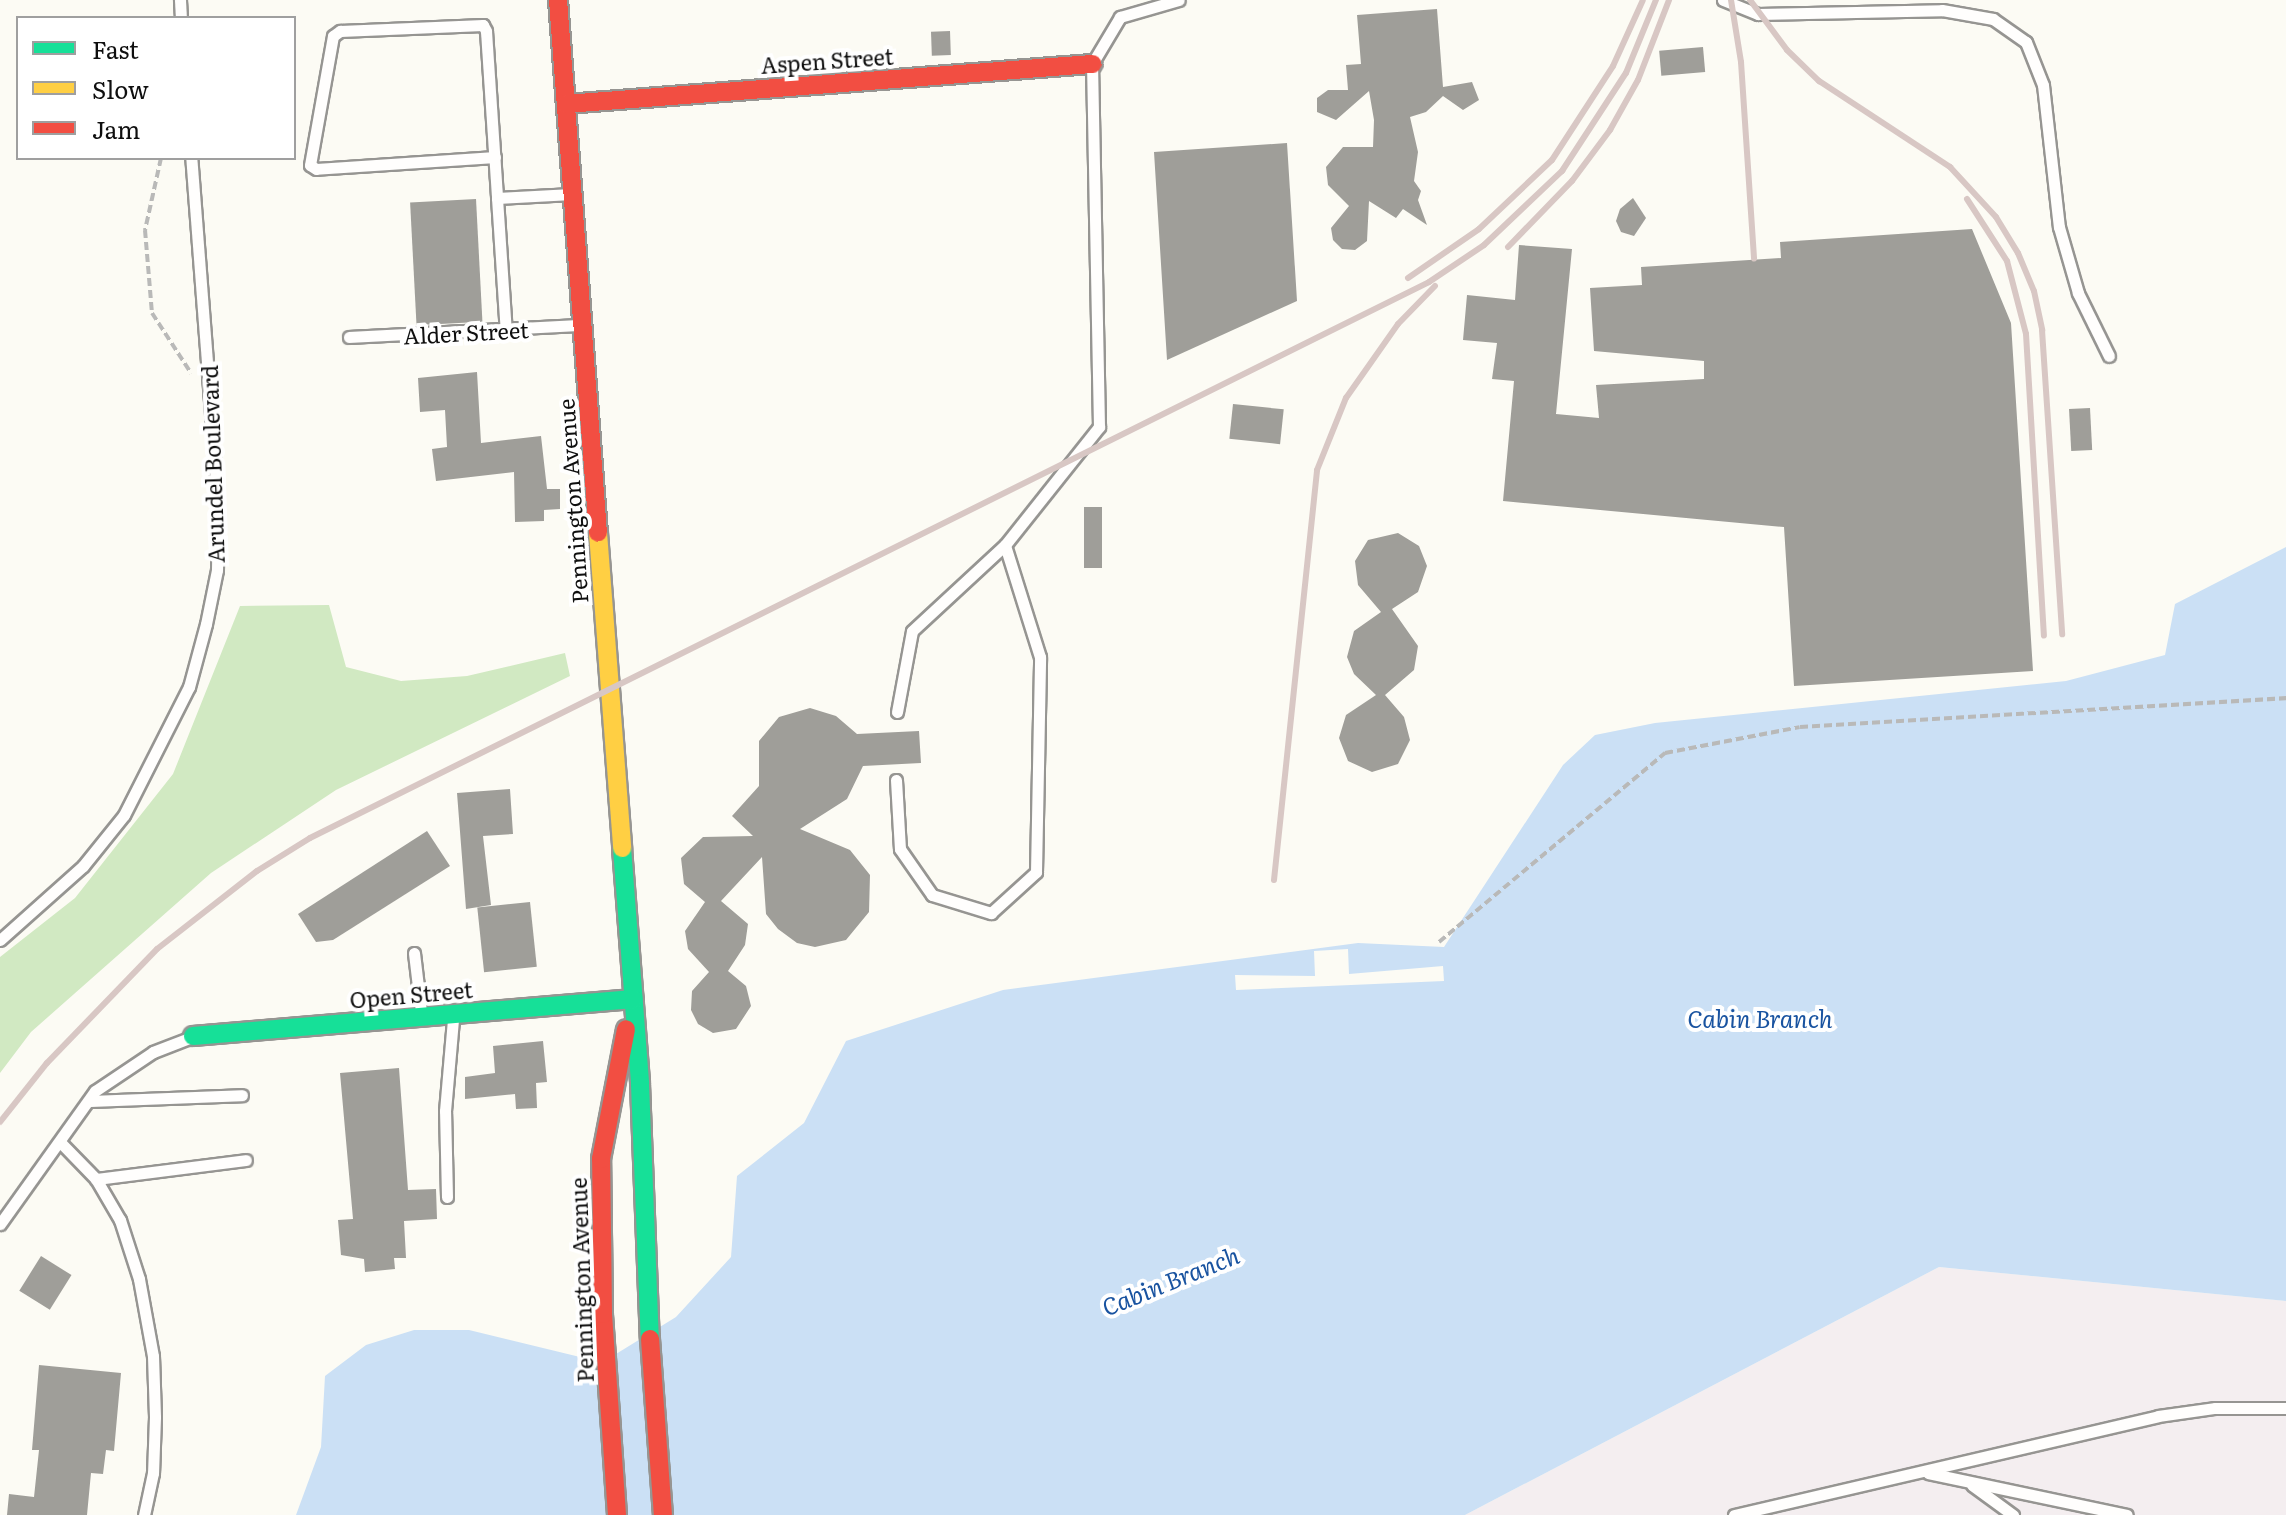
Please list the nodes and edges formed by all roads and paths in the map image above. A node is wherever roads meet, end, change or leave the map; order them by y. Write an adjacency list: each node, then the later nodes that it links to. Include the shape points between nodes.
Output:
1 (558, 0): 5 (main road, Pennington Avenue)
2 (1179, 0): 4 (lane, via 1120,17)
3 (1723, 0): 14 (lane, via 1758,14 1942,10 1993,19 2026,42 2043,85 2059,227 2078,293)
4 (1092, 64): 5 (main road, Aspen Street); 16 (lane, via 1099,427)
5 (566, 104): 9 (main road, Pennington Avenue)
6 (495, 157): 6 (lane, via 483,25 340,31 333,36 310,165 316,169); 10 (lane)
7 (161, 160): 15 (path, via 145,230 152,313 175,356)
8 (191, 160): 15 (lane, Arundel Boulevard)
9 (573, 194): 10 (lane); 11 (main road, Pennington Avenue)
10 (497, 198): 12 (lane)
11 (583, 325): 12 (lane, Alder Street); 23 (main road, Pennington Avenue)
12 (506, 332): 13 (lane, Alder Street)
13 (349, 337)
14 (2109, 356)
15 (213, 399): 20 (lane, Arundel Boulevard, via 217,570 189,687 124,815 83,866)
16 (1005, 545): 18 (lane, via 912,631); 19 (lane, via 1040,657 1036,872 991,913 932,895 900,849)
17 (2286, 698): 21 (path, via 1800,727 1665,753)
18 (897, 712)
19 (896, 780)
20 (0, 940)
21 (1439, 942)
22 (414, 953): 25 (lane)
23 (633, 999): 24 (main road, Open Street); 38 (main road, Pennington Avenue, via 601,1159 603,1314); 39 (main road, Pennington Avenue)
24 (452, 1014): 25 (main road, Open Street); 32 (lane, via 454,1052 445,1111)
25 (422, 1017): 26 (main road, Open Street)
26 (193, 1036): 28 (lane, via 119,1071)
27 (242, 1095): 28 (lane)
28 (89, 1101): 29 (lane)
29 (62, 1144): 31 (lane); 33 (lane)
30 (246, 1160): 31 (lane)
31 (96, 1179): 37 (lane, via 120,1220 153,1356 153,1473)
32 (447, 1197)
33 (0, 1224)
34 (2286, 1408): 35 (lane, via 2215,1408 2158,1416)
35 (1922, 1472): 36 (lane); 40 (lane)
36 (1968, 1482): 41 (lane); 42 (lane)
37 (144, 1515)
38 (617, 1515)
39 (663, 1515)
40 (1734, 1515)
41 (2013, 1515)
42 (2127, 1515)

